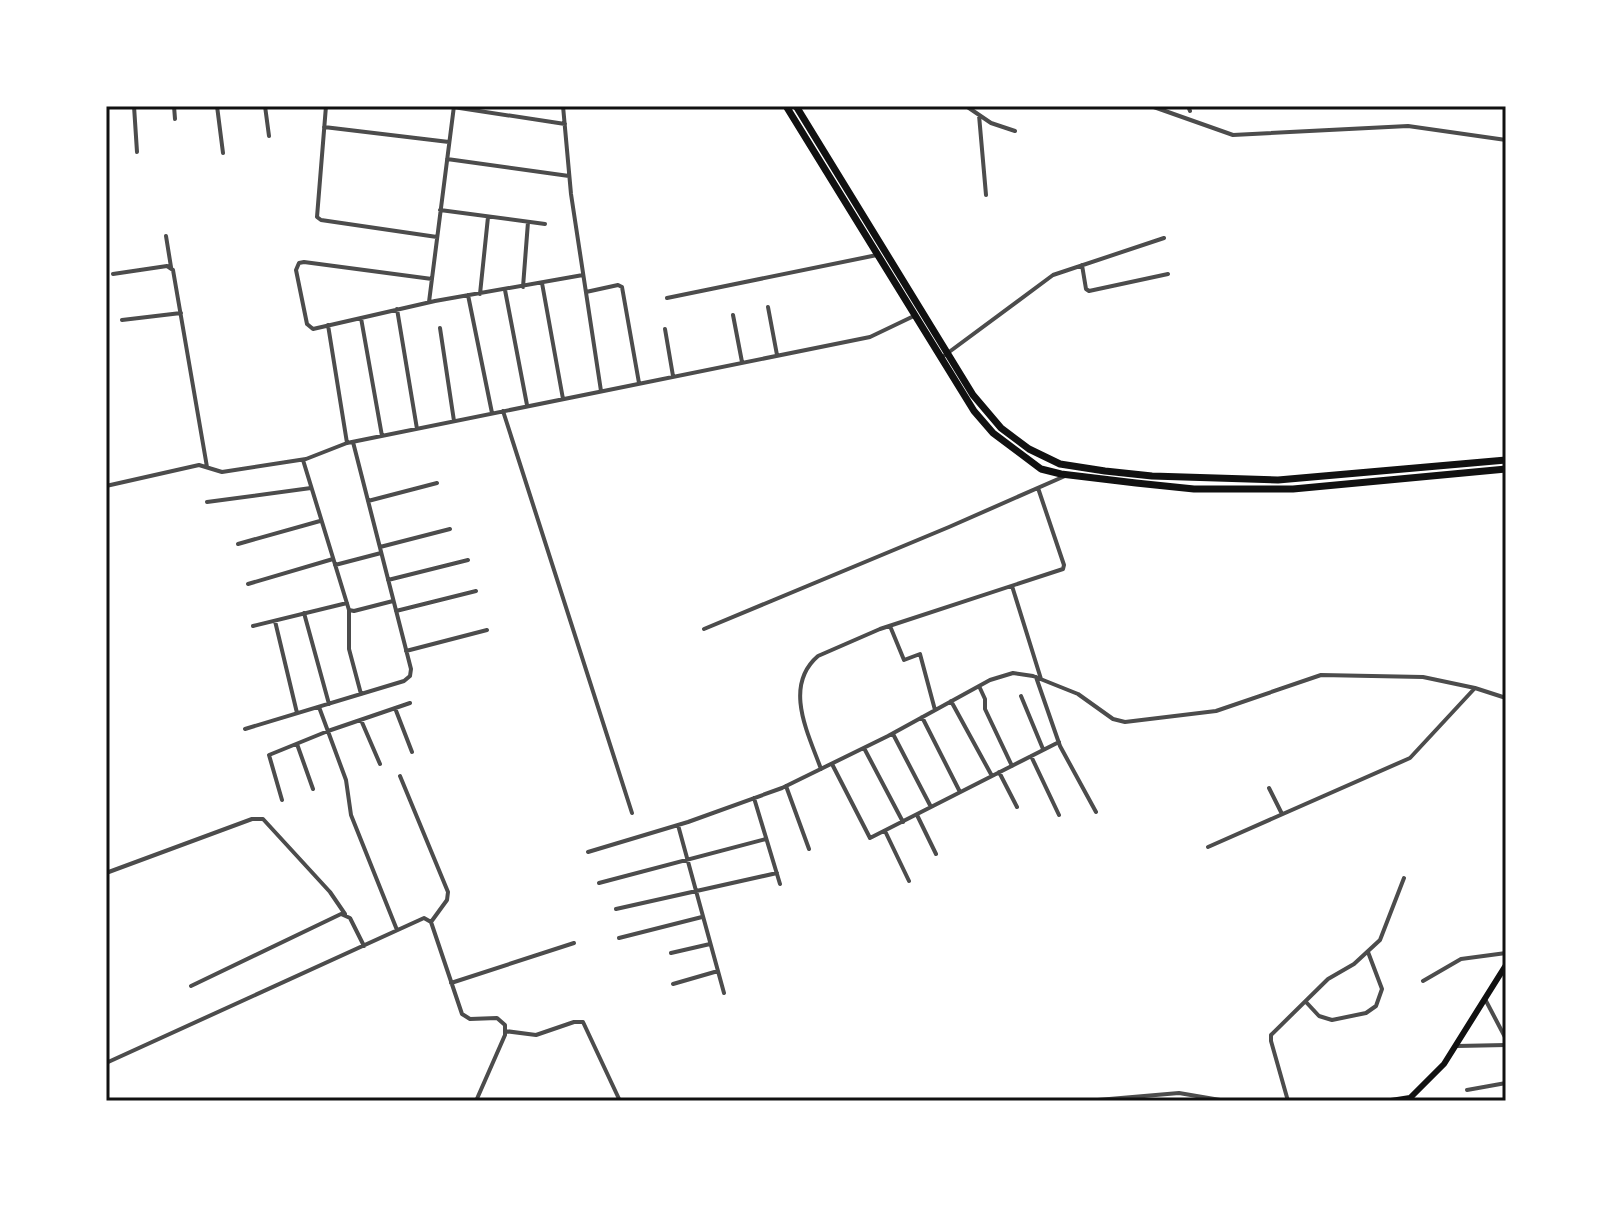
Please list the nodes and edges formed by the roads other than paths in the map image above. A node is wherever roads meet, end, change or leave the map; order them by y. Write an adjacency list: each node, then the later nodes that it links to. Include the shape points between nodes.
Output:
1 (134, 106): 21 (street)
2 (174, 106): 13 (street)
3 (217, 106): 22 (street)
4 (265, 106): 17 (street)
5 (326, 106): 15 (street)
6 (563, 106): 14 (street)
7 (786, 106): 20 (main road)
8 (796, 106): 20 (main road)
9 (966, 106): 12 (street)
10 (1151, 106): 18 (street, via 1233,135 1408,126)
11 (454, 107): 14 (street); 19 (street)
12 (979, 115): 16 (street); 25 (street)
13 (175, 119)
14 (565, 124): 24 (street)
15 (323, 127): 19 (street); 31 (street, via 318,219)
16 (1015, 131)
17 (269, 136)
18 (1506, 140)
19 (449, 142): 23 (street)
20 (818, 150): 33 (main road); 51 (main road)
21 (137, 152)
22 (223, 153)
23 (447, 159): 24 (street); 26 (street)
24 (569, 176): 38 (street)
25 (986, 195)
26 (440, 210): 27 (street); 31 (street)
27 (488, 217): 28 (street); 44 (street)
28 (528, 222): 29 (street); 41 (street)
29 (545, 224)
30 (166, 236): 35 (street)
31 (437, 237): 39 (street)
32 (1164, 238): 34 (street)
33 (879, 255): 46 (street); 51 (main road)
34 (1082, 265): 37 (street, via 1089,291); 58 (street, via 1053,275)
35 (171, 267): 36 (street); 50 (street)
36 (113, 274)
37 (1168, 274)
38 (583, 275): 40 (street); 43 (street)
39 (432, 279): 47 (street); 55 (street, via 299,263 308,327)
40 (542, 283): 41 (street); 65 (street)
41 (523, 287): 42 (street)
42 (505, 290): 44 (street); 66 (street)
43 (586, 292): 63 (street, via 622,287); 64 (street)
44 (480, 294): 45 (street)
45 (468, 295): 47 (street); 68 (street)
46 (667, 298)
47 (429, 302): 49 (street)
48 (768, 307): 59 (street)
49 (397, 309): 53 (street); 70 (street)
50 (181, 313): 54 (street); 76 (street)
51 (920, 313): 58 (main road); 59 (street, via 870,337); 60 (main road)
52 (733, 315): 61 (street)
53 (361, 318): 55 (street); 71 (street)
54 (122, 320)
55 (328, 325): 72 (street)
56 (440, 328): 69 (street)
57 (665, 329): 62 (street)
58 (948, 351): 60 (street); 75 (main road, via 973,395 1001,428)
59 (777, 355): 61 (street)
60 (941, 358): 78 (main road, via 988,428)
61 (742, 362): 62 (street)
62 (673, 376): 63 (street)
63 (639, 383): 64 (street)
64 (601, 391): 65 (street)
65 (563, 399): 66 (street)
66 (527, 406): 67 (street)
67 (503, 411): 68 (street); 147 (street)
68 (492, 413): 69 (street)
69 (454, 421): 70 (street)
70 (417, 429): 71 (street)
71 (382, 436): 72 (street)
72 (350, 442): 73 (street); 84 (street)
73 (303, 460): 76 (street, via 222,472); 82 (street)
74 (1506, 460): 75 (main road, via 1278,480 1152,476)
75 (1056, 462): 78 (main road)
76 (208, 467): 81 (street)
77 (1506, 469): 79 (main road, via 1293,489 1194,489)
78 (1049, 472): 79 (main road)
79 (1067, 475): 83 (street)
80 (437, 483): 84 (street)
81 (106, 486)
82 (311, 488): 85 (street); 86 (street)
83 (1038, 488): 94 (street, via 1064,567); 104 (street)
84 (368, 501): 89 (street)
85 (207, 502)
86 (321, 520): 88 (street); 91 (street)
87 (450, 529): 89 (street)
88 (238, 544)
89 (381, 550): 91 (street); 92 (street)
90 (468, 560): 92 (street)
91 (334, 562): 93 (street); 97 (street)
92 (388, 580): 96 (street)
93 (248, 584)
94 (1012, 586): 103 (street); 107 (street)
95 (476, 591): 99 (street)
96 (393, 601): 98 (street); 99 (street)
97 (347, 603): 98 (street); 100 (street)
98 (349, 610): 110 (street, via 349,649)
99 (396, 611): 106 (street)
100 (304, 613): 101 (street); 115 (street)
101 (275, 621): 102 (street); 119 (street)
102 (253, 626)
103 (890, 626): 118 (street, via 904,660 920,654); 134 (street, via 818,656 804,671 800,700)
104 (704, 629)
105 (487, 630): 106 (street)
106 (406, 651): 110 (street, via 411,672 407,679)
107 (1038, 678): 108 (street, via 1013,673); 109 (street, via 1125,722 1216,711 1318,676 1419,677); 125 (street)
108 (979, 686): 113 (street); 133 (street)
109 (1473, 690): 112 (street); 150 (street, via 1410,758)
110 (361, 694): 115 (street)
111 (1021, 696): 128 (street)
112 (1506, 698)
113 (951, 701): 118 (street); 137 (street)
114 (410, 703): 117 (street)
115 (329, 704): 116 (street)
116 (319, 707): 119 (street); 123 (street)
117 (395, 708): 121 (street); 129 (street)
118 (935, 710): 120 (street)
119 (297, 713): 122 (street)
120 (922, 717): 124 (street); 141 (street)
121 (361, 720): 123 (street); 131 (street)
122 (245, 729)
123 (328, 731): 126 (street); 171 (street, via 346,780 351,815)
124 (893, 734): 127 (street); 144 (street)
125 (1059, 742): 128 (street); 146 (street)
126 (297, 744): 140 (street); 143 (street, via 268,756)
127 (864, 748): 132 (street); 151 (street)
128 (1043, 749): 130 (street)
129 (412, 752)
130 (1031, 756): 133 (street); 149 (street)
131 (380, 764)
132 (832, 764): 134 (street); 153 (street, via 866,835 872,838)
133 (1012, 766): 135 (street)
134 (821, 769): 138 (street)
135 (999, 772): 137 (street); 145 (street)
136 (400, 776): 170 (street, via 448,892)
137 (992, 776): 141 (street)
138 (786, 786): 142 (street); 156 (street)
139 (1269, 788): 150 (street)
140 (313, 789)
141 (960, 792): 144 (street)
142 (754, 798): 152 (street); 154 (street)
143 (282, 800)
144 (931, 807): 148 (street)
145 (1017, 807)
146 (1096, 812)
147 (632, 813)
148 (917, 815): 151 (street); 158 (street)
149 (1059, 815)
150 (1283, 815): 155 (street)
151 (903, 822): 153 (street)
152 (678, 825): 157 (street); 159 (street)
153 (885, 831): 163 (street)
154 (766, 839): 159 (street); 161 (street)
155 (1208, 847)
156 (809, 849)
157 (588, 852)
158 (936, 854)
159 (687, 860): 164 (street); 166 (street)
160 (106, 873): 168 (street, via 263,819)
161 (777, 873): 165 (street); 166 (street)
162 (1404, 878): 176 (street, via 1383,934)
163 (909, 881)
164 (599, 883)
165 (780, 884)
166 (695, 891): 167 (street); 169 (street)
167 (616, 909)
168 (345, 914): 175 (street); 184 (street)
169 (702, 917): 172 (street); 174 (street)
170 (431, 922): 171 (street, via 420,918); 182 (street)
171 (397, 930): 175 (street)
172 (619, 938)
173 (574, 943): 182 (street)
174 (710, 944): 177 (street); 180 (street)
175 (364, 946): 191 (street)
176 (1368, 952): 187 (street, via 1328,979); 187 (street, via 1382,989 1376,1006 1332,1020 1319,1016)
177 (671, 953)
178 (1506, 953): 181 (street, via 1461,959)
179 (1506, 965): 186 (main road)
180 (718, 971): 183 (street); 185 (street)
181 (1423, 981)
182 (451, 983): 188 (street, via 465,1018 501,1019)
183 (673, 984)
184 (191, 986)
185 (724, 993)
186 (1485, 999): 189 (street); 190 (main road)
187 (1306, 1002): 199 (street, via 1270,1037)
188 (505, 1031): 195 (street); 196 (street, via 536,1035 583,1022)
189 (1506, 1042): 190 (street)
190 (1457, 1046): 194 (main road)
191 (106, 1063)
192 (1506, 1083): 193 (street)
193 (1467, 1090)
194 (1410, 1098): 200 (main road); 201 (street)
195 (476, 1101)
196 (620, 1101)
197 (1086, 1101): 198 (street, via 1179,1093)
198 (1226, 1101)
199 (1288, 1101)
200 (1391, 1101)
201 (1418, 1101)

